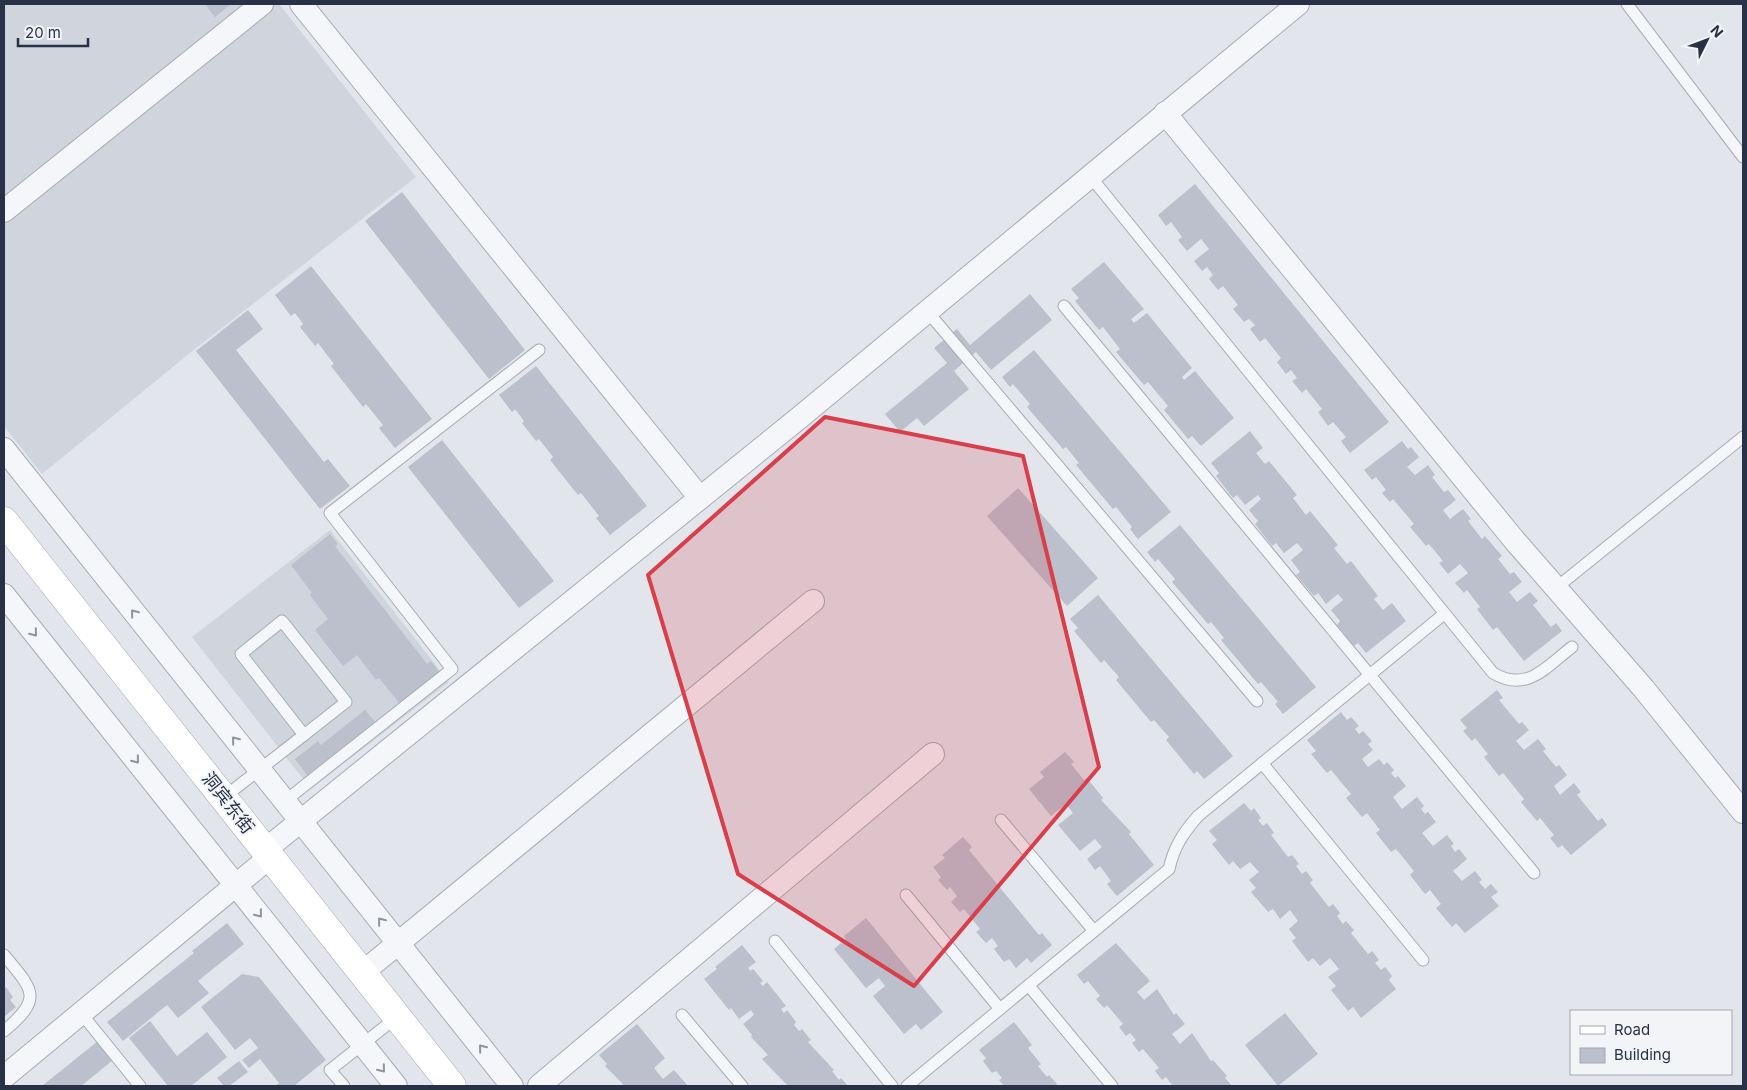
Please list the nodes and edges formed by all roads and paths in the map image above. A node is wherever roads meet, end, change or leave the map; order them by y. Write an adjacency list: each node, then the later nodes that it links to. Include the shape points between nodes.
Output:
1 (262, 4): 8 (street)
2 (301, 4): 14 (street)
3 (1298, 4): 5 (street)
4 (1627, 4): 6 (lane)
5 (1165, 113): 7 (street); 16 (street)
6 (1743, 157)
7 (1090, 176): 10 (street); 19 (lane)
8 (4, 211)
9 (1064, 306): 21 (lane)
10 (927, 311): 14 (street); 22 (lane)
11 (539, 350): 28 (lane, via 330,513 452,669)
12 (1743, 437): 16 (lane)
13 (4, 449): 26 (street, one-way to 13)
14 (700, 498): 31 (street)
15 (4, 521): 27 (main road, 洞宾东街)
16 (1556, 588): 29 (street, via 1644,688)
17 (4, 595): 34 (street, one-way to 34)
18 (814, 601): 38 (street)
19 (1444, 614): 20 (lane, via 1492,672 1507,680 1532,679); 21 (lane)
20 (1572, 647)
21 (1370, 675): 25 (lane); 33 (lane)
22 (1257, 701)
23 (304, 735): 23 (lane, via 241,654 282,622 346,702); 26 (lane)
24 (933, 754): 55 (street)
25 (1262, 763): 36 (lane, via 1198,816 1174,849 1169,869); 40 (lane)
26 (260, 770): 27 (lane); 28 (street)
27 (223, 798): 32 (main road, 洞宾东街)
28 (285, 801): 31 (street)
29 (1743, 812)
30 (1001, 820): 36 (lane)
31 (300, 821): 32 (street); 38 (street, one-way to 31)
32 (267, 853): 34 (street); 41 (main road, 洞宾东街)
33 (1534, 873)
34 (236, 885): 44 (street); 48 (street, one-way to 48)
35 (906, 896): 43 (lane)
36 (1094, 931): 42 (lane)
37 (775, 941): 57 (lane)
38 (398, 944): 41 (street); 54 (street, one-way to 38)
39 (4, 954): 47 (lane, via 29,985 30,1000 24,1014)
40 (1424, 960)
41 (362, 973): 45 (main road, 洞宾东街)
42 (1029, 986): 43 (lane); 59 (lane)
43 (1000, 1009): 58 (lane)
44 (81, 1013): 49 (street); 50 (lane)
45 (397, 1016): 48 (lane); 53 (main road, 洞宾东街)
46 (682, 1016): 56 (lane)
47 (4, 1031)
48 (362, 1044): 51 (lane, via 330,1070); 52 (street, one-way to 52)
49 (4, 1077)
50 (140, 1086)
51 (344, 1086)
52 (396, 1086)
53 (452, 1086)
54 (512, 1086)
55 (539, 1086)
56 (742, 1086)
57 (892, 1086)
58 (908, 1086)
59 (1112, 1086)

